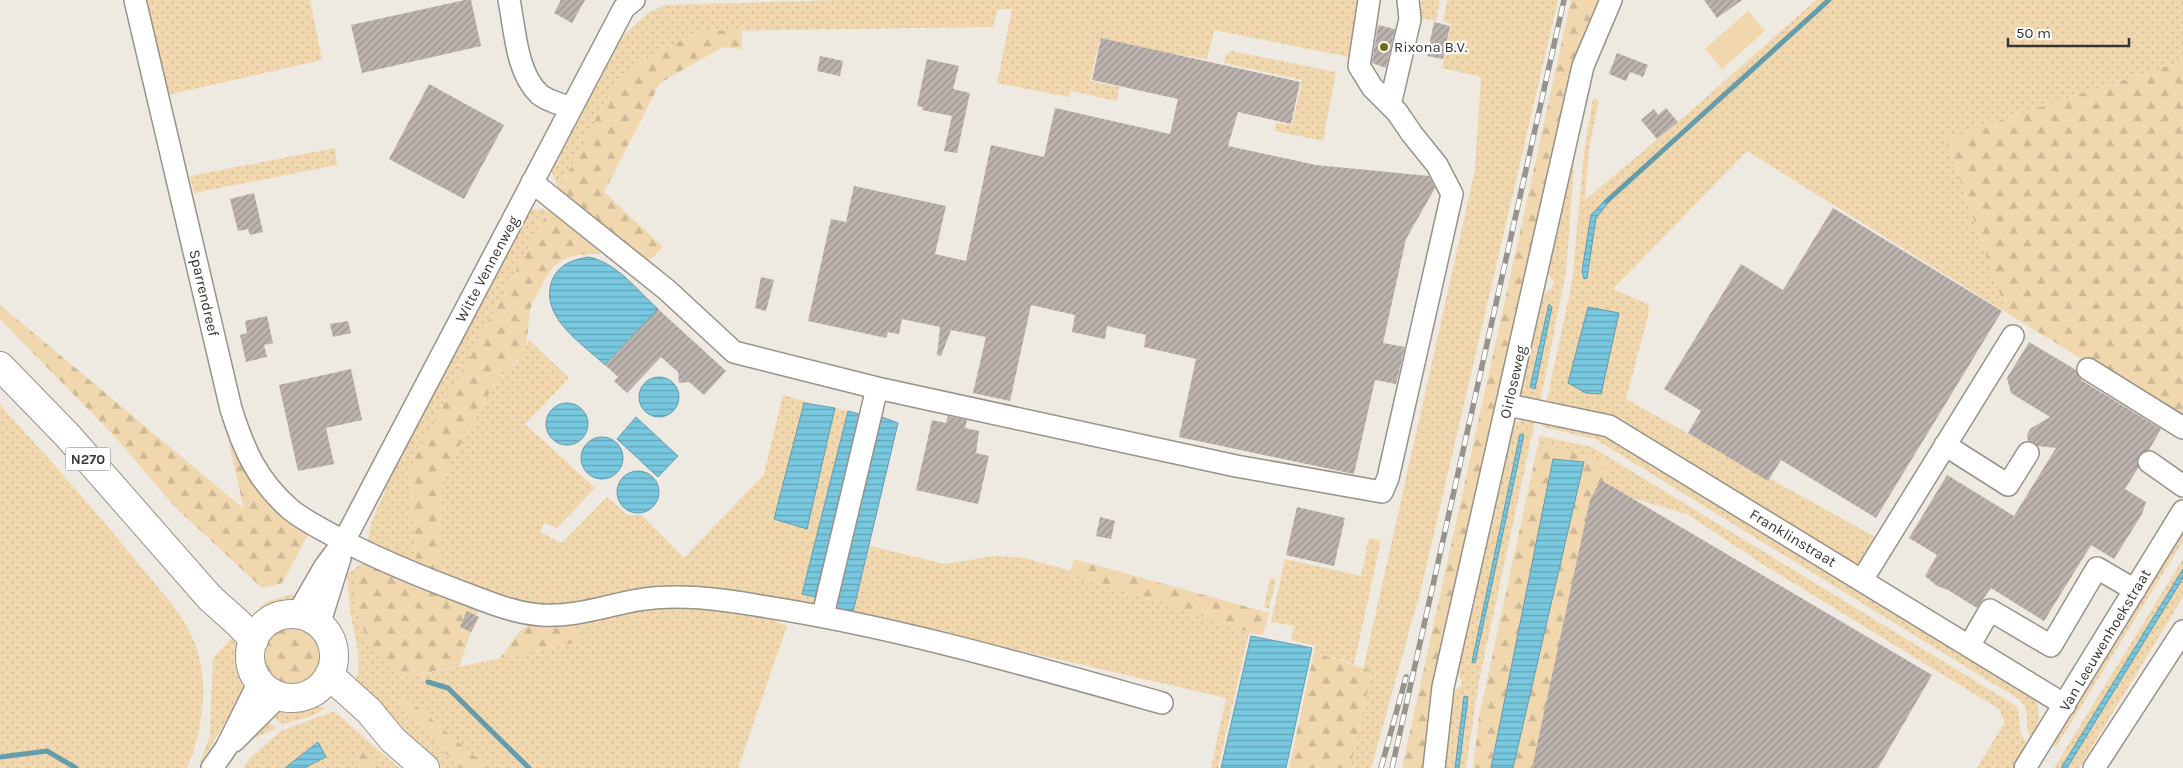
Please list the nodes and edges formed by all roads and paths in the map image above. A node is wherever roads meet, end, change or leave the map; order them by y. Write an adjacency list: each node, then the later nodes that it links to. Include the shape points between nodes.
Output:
1 (135, 0): 21 (street, Sparrendreef, via 231,409 243,447 266,484 292,511)
2 (509, 0): 8 (street, via 530,83 540,95)
3 (634, 0): 8 (street, Witte Vennenweg, via 624,8)
4 (1369, 0): 7 (street, via 1359,66 1372,87)
5 (1408, 0): 7 (street, via 1410,18)
6 (1611, 0): 14 (street, Oirloseweg, via 1583,66)
7 (1390, 105): 13 (street, via 1437,165 1452,194 1388,478 1382,492 1226,464)
8 (571, 108): 9 (street, Witte Vennenweg)
9 (532, 182): 13 (street, via 667,290 734,352); 21 (street, Witte Vennenweg)
10 (2013, 336): 16 (street)
11 (0, 366): 26 (main road, N270, via 68,436 210,598 238,623)
12 (2088, 369): 15 (street)
13 (877, 388): 24 (street)
14 (1508, 405): 22 (street, Franklinstraat, via 1609,426); 35 (street, Oirloseweg, via 1443,687)
15 (2183, 428)
16 (1945, 445): 17 (street, via 2008,484); 22 (street)
17 (2028, 452)
18 (2149, 462): 19 (street)
19 (2183, 486)
20 (2183, 511): 23 (street, Van Leeuwenhoekstraat)
21 (344, 541): 24 (street, via 414,575 507,610 541,615 588,612 638,600 672,598 728,600); 25 (street, Witte Vennenweg, via 324,568)
22 (1862, 580): 28 (street, Franklinstraat)
23 (2135, 590): 28 (street, via 2097,568 2051,646 1990,610); 32 (street, Van Leeuwenhoekstraat)
24 (823, 615): 31 (street, via 996,656)
25 (308, 620): 26 (main road, via 282,616); 29 (main road, via 327,633 333,648 333,665)
26 (261, 631): 30 (main road, via 250,662)
27 (2183, 631): 37 (street)
28 (1969, 646): 32 (street, Franklinstraat)
29 (321, 684): 30 (main road, via 290,698); 34 (main road, via 361,725 393,740)
30 (269, 689): 33 (street)
31 (1162, 703)
32 (2065, 705): 36 (street, Van Leeuwenhoekstraat)
33 (212, 768)
34 (425, 768)
35 (1434, 768)
36 (2025, 768)
37 (2094, 768)

